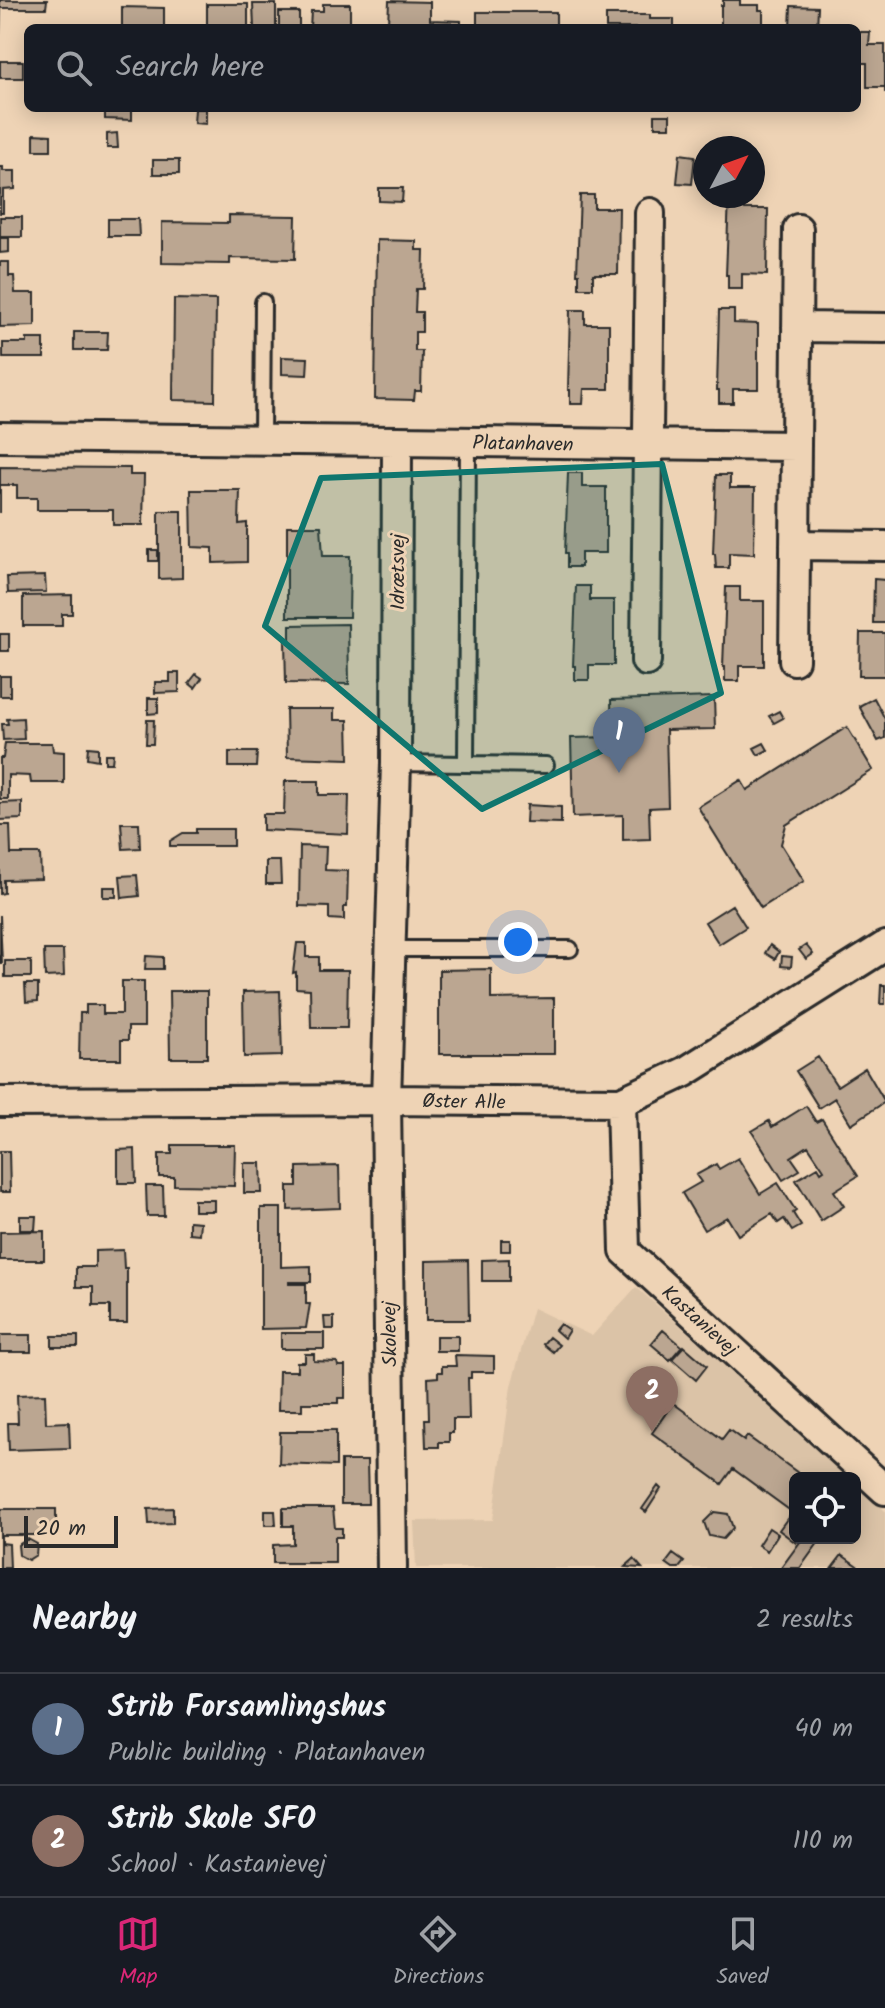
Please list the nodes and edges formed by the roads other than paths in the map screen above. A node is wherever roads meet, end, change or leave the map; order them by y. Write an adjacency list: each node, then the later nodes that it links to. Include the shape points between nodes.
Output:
1 (650, 213): 10 (street)
2 (798, 229): 4 (street)
3 (263, 302): 7 (lane)
4 (797, 327): 5 (street); 11 (street)
5 (885, 328)
6 (0, 437): 7 (street)
7 (262, 440): 8 (street)
8 (397, 441): 9 (street, Platanhaven); 16 (street, Idrætsvej)
9 (468, 442): 10 (street, Platanhaven); 17 (lane)
10 (648, 444): 11 (street, Platanhaven); 15 (street)
11 (796, 446): 12 (street)
12 (795, 545): 13 (street); 14 (street)
13 (885, 546)
14 (794, 660)
15 (646, 661)
16 (396, 763): 17 (lane); 20 (street, Idrætsvej)
17 (466, 764): 18 (lane)
18 (546, 765)
19 (885, 946): 24 (street, Øster Alle, via 685,1072)
20 (390, 949): 21 (lane); 22 (street, Idrætsvej)
21 (570, 949)
22 (386, 1100): 23 (street, Øster Alle); 24 (street, Øster Alle); 26 (street, Skolevej)
23 (0, 1102)
24 (621, 1102): 25 (street, Kastanievej, via 625,1251)
25 (885, 1490)
26 (392, 1568)

